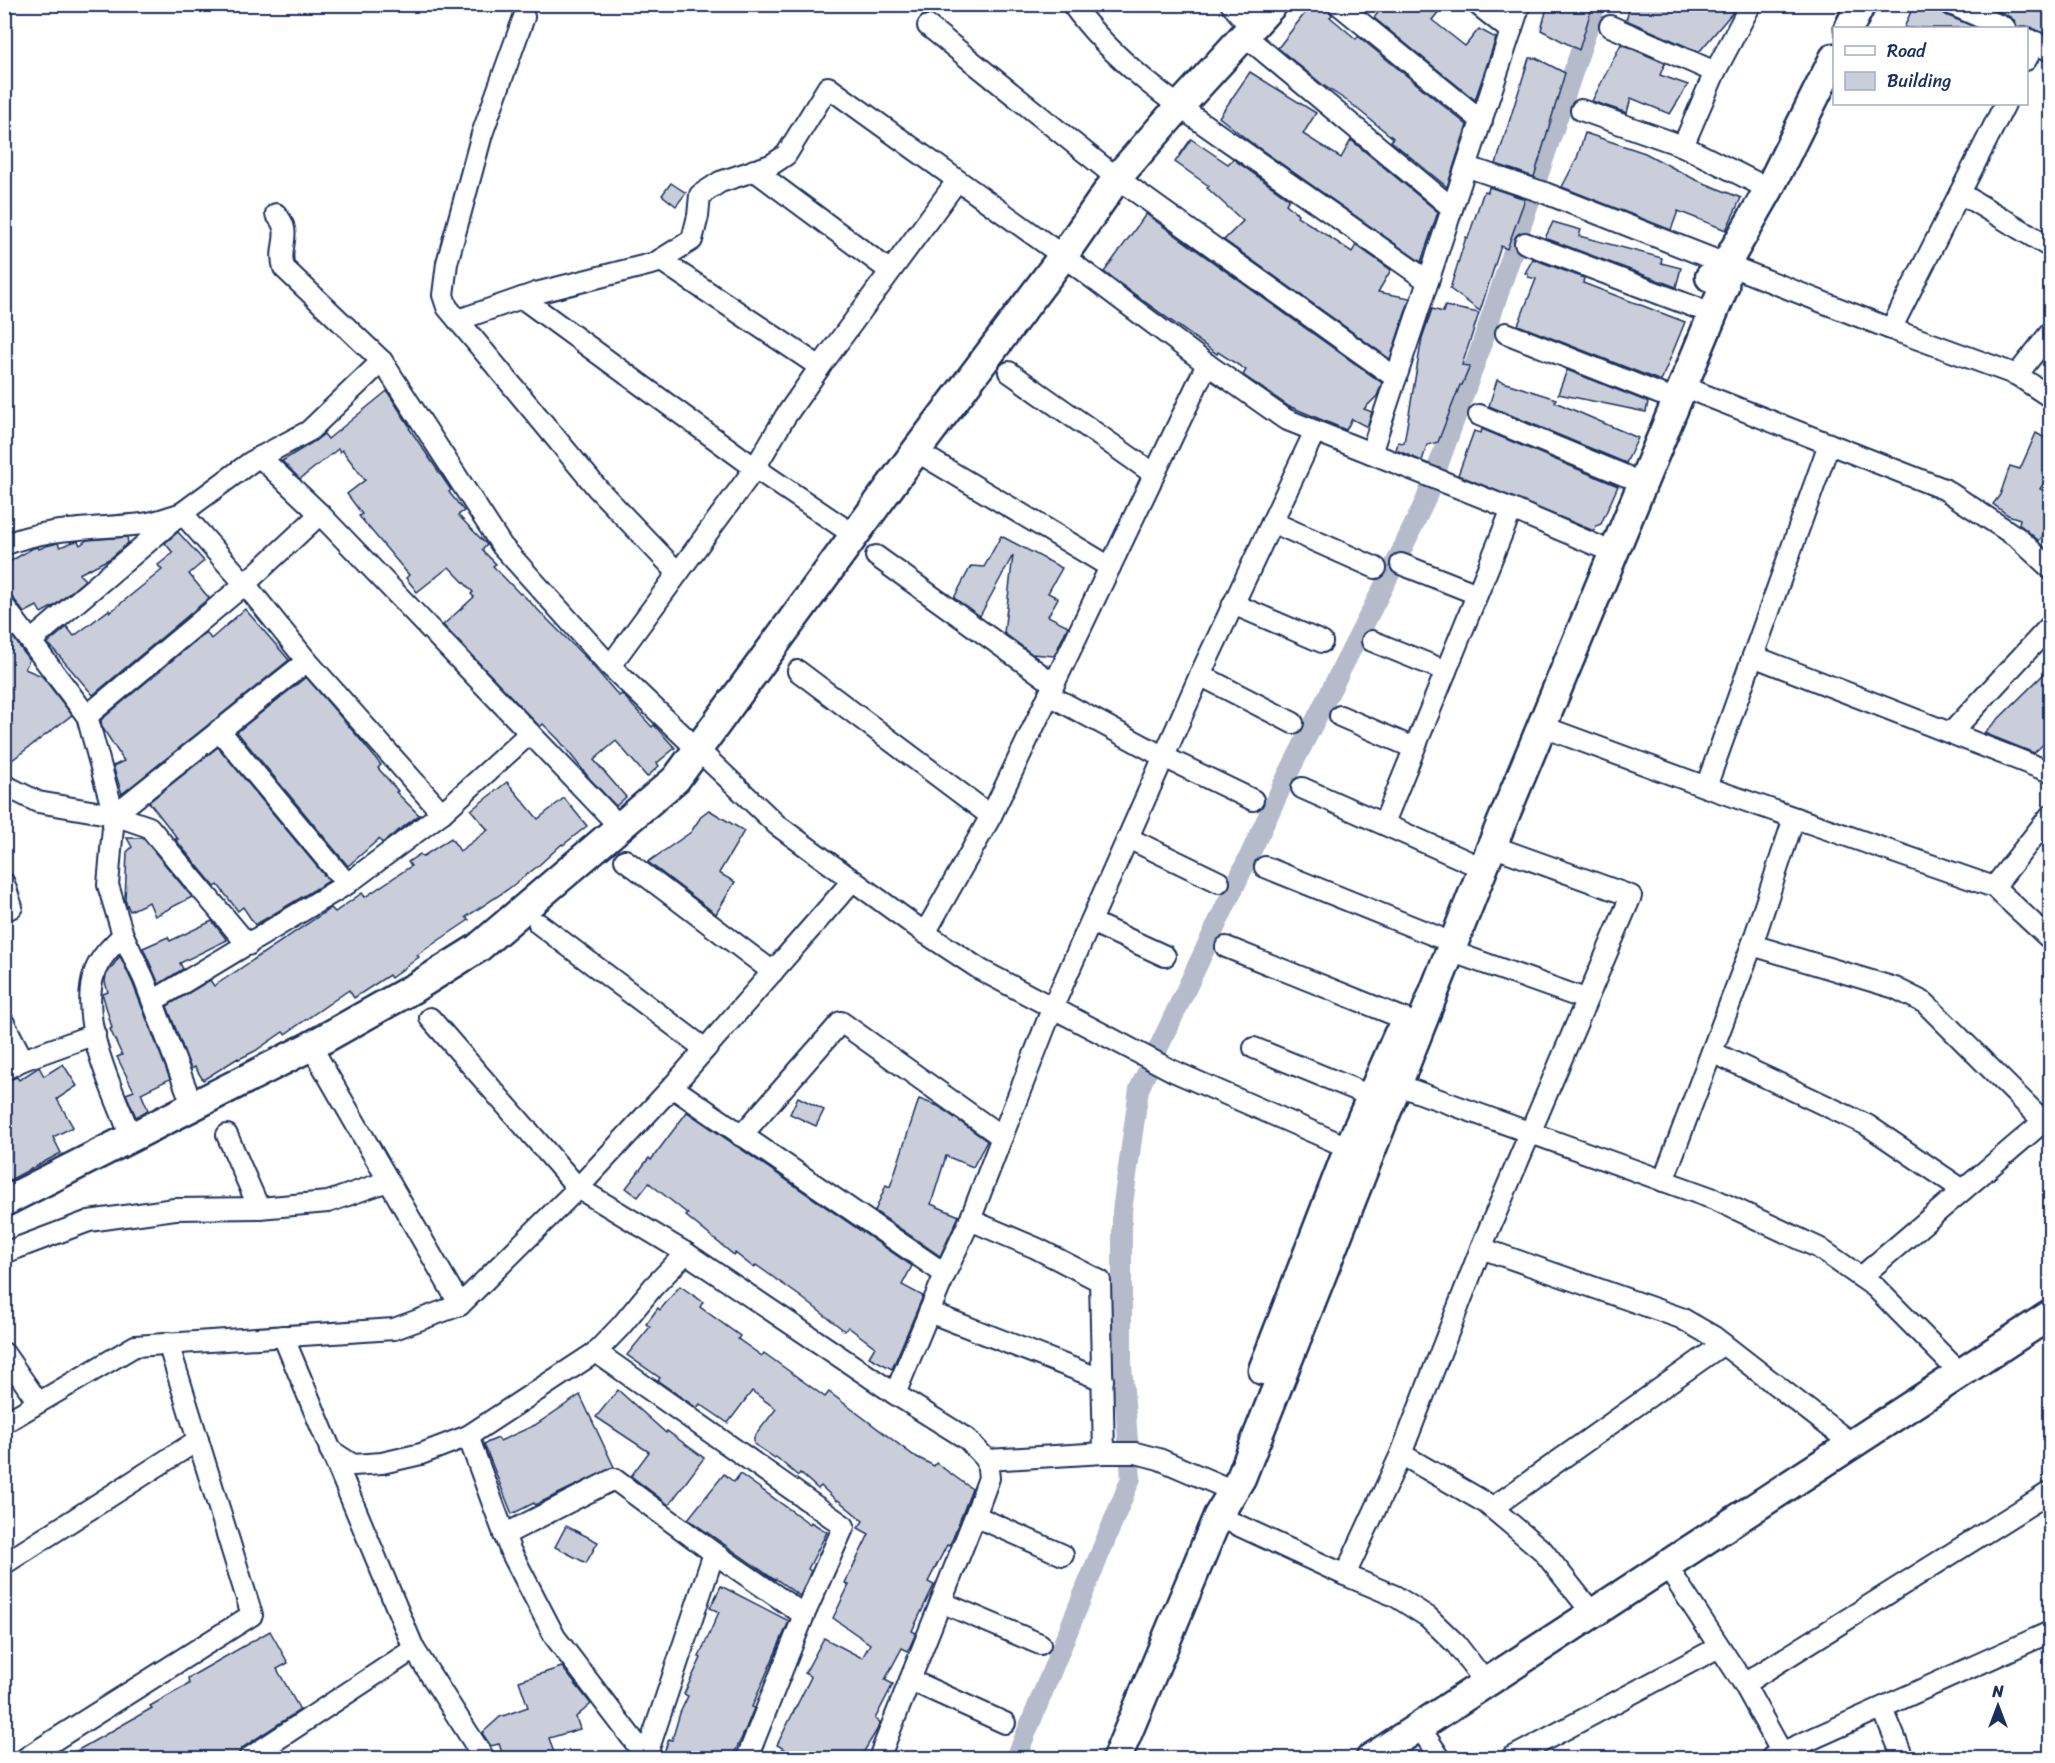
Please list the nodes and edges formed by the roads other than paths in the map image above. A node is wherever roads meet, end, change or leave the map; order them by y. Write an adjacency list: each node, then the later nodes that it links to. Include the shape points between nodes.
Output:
1 (1072, 4): 22 (street, via 1118,56)
2 (1232, 4): 15 (street)
3 (1274, 4): 15 (street)
4 (1338, 4): 24 (street)
5 (1477, 4): 16 (street)
6 (1520, 4): 16 (street)
7 (1862, 4): 13 (street)
8 (1951, 4): 14 (street)
9 (1743, 7): 20 (street)
10 (524, 17): 43 (street, via 482,134 447,263 443,295)
11 (928, 26): 28 (street)
12 (1610, 26): 20 (street)
13 (1850, 27)
14 (2003, 27)
15 (1247, 31): 22 (street); 32 (street)
16 (1511, 31): 24 (street)
17 (2038, 44): 18 (street)
18 (2028, 57)
19 (1833, 60): 30 (street)
20 (1715, 72): 25 (street)
21 (2004, 105): 31 (street)
22 (1179, 107): 28 (street); 40 (street)
23 (1581, 110): 25 (street)
24 (1482, 121): 26 (street)
25 (1683, 146): 30 (street)
26 (1468, 167): 32 (street); 38 (street)
27 (754, 171): 29 (street, via 786,155 828,87); 37 (street, via 720,182 700,195 692,240); 39 (street)
28 (1117, 178): 36 (street); 52 (street)
29 (957, 181): 36 (street); 39 (street)
30 (1769, 189): 38 (street)
31 (1960, 193): 35 (street); 44 (street)
32 (1452, 208): 40 (street)
33 (276, 214): 47 (street, via 286,228 284,268)
34 (1525, 243): 42 (street)
35 (2050, 247)
36 (1063, 256): 48 (street); 58 (street)
37 (660, 260): 41 (street); 49 (street)
38 (1726, 264): 42 (street, via 1709,277); 44 (street); 53 (street, via 1724,287)
39 (890, 271): 49 (street)
40 (1428, 281): 52 (street)
41 (522, 298): 43 (street); 61 (street)
42 (1697, 309): 53 (street)
43 (458, 320): 77 (street, via 598,489)
44 (1891, 329): 51 (street)
45 (1506, 333): 53 (street)
46 (2050, 333): 51 (street)
47 (382, 362): 60 (street, via 309,431); 88 (street, via 502,546)
48 (1207, 364): 56 (street, via 1285,419); 62 (street)
49 (820, 367): 61 (street)
50 (1009, 372): 62 (street)
51 (2017, 375): 54 (street)
52 (1396, 378): 59 (street)
53 (1672, 391): 57 (street); 63 (street); 96 (street)
54 (2050, 397)
55 (1479, 415): 63 (street)
56 (1315, 431): 59 (street); 67 (street)
57 (1829, 444): 76 (street, via 1944,489 2018,538); 86 (street)
58 (916, 451): 69 (street); 74 (street)
59 (1371, 453): 64 (street)
60 (260, 457): 65 (street); 66 (street)
61 (755, 468): 69 (street); 77 (street)
62 (1155, 474): 74 (street)
63 (1626, 476): 71 (street)
64 (1512, 509): 71 (street); 79 (street)
65 (182, 513): 68 (street, via 144,524); 78 (street); 83 (street)
66 (320, 514): 78 (street); 98 (street)
67 (1272, 522): 75 (street); 80 (street)
68 (14, 534): 70 (street)
69 (854, 535): 101 (street)
70 (4, 545)
71 (1598, 546): 118 (street)
72 (876, 556): 92 (street)
73 (1401, 564): 79 (street)
74 (1110, 567): 92 (street)
75 (1376, 568)
76 (2050, 568)
77 (678, 573): 88 (street)
78 (245, 584): 87 (street); 93 (street)
79 (1477, 594): 90 (street)
80 (1233, 604): 85 (street); 91 (street)
81 (4, 606): 83 (street)
82 (2050, 626): 99 (street)
83 (31, 641): 93 (street)
84 (1372, 641): 90 (street)
85 (1322, 642)
86 (1753, 656): 99 (street); 105 (street)
87 (307, 661): 97 (street); 108 (street)
88 (610, 666): 101 (street)
89 (798, 671): 110 (street)
90 (1446, 671): 100 (street)
91 (1200, 675): 95 (street); 102 (street)
92 (1052, 689): 102 (street); 110 (street)
93 (87, 716): 109 (street)
94 (1340, 717): 100 (street)
95 (1293, 723)
96 (1541, 726): 105 (street); 116 (street)
97 (219, 730): 109 (street); 123 (street)
98 (530, 733): 108 (street); 114 (street)
99 (1951, 733): 103 (street)
100 (1414, 748): 113 (street)
101 (702, 754): 114 (street); 120 (street, via 777,825)
102 (1164, 757): 107 (street); 115 (street)
103 (2050, 772)
104 (4, 785): 109 (street, via 38,801)
105 (1706, 787): 112 (street)
106 (1302, 788): 113 (street)
107 (1253, 800)
108 (442, 813): 123 (street)
109 (114, 815): 129 (street, via 108,885); 132 (street, via 149,827)
110 (991, 816): 128 (street)
111 (2050, 816): 124 (street)
112 (1794, 818): 124 (street); 133 (street)
113 (1384, 823): 118 (street)
114 (620, 827): 148 (street, via 478,948 414,988)
115 (1128, 838): 121 (street); 126 (street)
116 (1492, 846): 131 (street); 137 (street, via 1631,896)
117 (624, 860): 136 (street)
118 (1469, 862): 131 (street)
119 (1265, 867): 131 (street)
120 (853, 880): 128 (street); 136 (street)
121 (1219, 882)
122 (4, 883): 125 (street, via 12,907)
123 (347, 884): 132 (street)
124 (1995, 888): 130 (street)
125 (4, 911)
126 (1091, 922): 135 (street); 139 (street)
127 (539, 924): 145 (street)
128 (925, 933): 139 (street)
129 (123, 935): 138 (street); 143 (street, via 105,953 90,988 89,1012)
130 (2050, 939)
131 (1444, 944): 137 (street); 141 (street); 150 (street)
132 (248, 945): 138 (street)
133 (1752, 945): 146 (street); 154 (street, via 1895,988 1925,1003)
134 (1226, 947): 141 (street)
135 (1165, 956)
136 (773, 972): 145 (street)
137 (1585, 999): 155 (street)
138 (153, 1001): 153 (street)
139 (1052, 1009): 159 (street); 160 (street, via 1173,1071)
140 (430, 1018): 163 (street)
141 (1405, 1018): 152 (street)
142 (4, 1023): 147 (street)
143 (95, 1034): 147 (street); 158 (street)
144 (1254, 1048): 152 (street)
145 (705, 1049): 151 (street)
146 (1712, 1052): 162 (street); 164 (street, via 1867,1125)
147 (23, 1060): 149 (street)
148 (318, 1060): 153 (street); 161 (street)
149 (4, 1070)
150 (1398, 1085): 155 (street); 160 (street)
151 (672, 1087): 157 (street); 163 (street)
152 (1371, 1096): 160 (street)
153 (194, 1107): 158 (street)
154 (2047, 1119): 164 (street)
155 (1529, 1133): 162 (street); 168 (street)
156 (227, 1135): 166 (street)
157 (741, 1136): 159 (street, via 841,1022); 171 (street)
158 (131, 1137): 165 (street)
159 (1002, 1137): 167 (street)
160 (1359, 1152): 193 (street, via 1225,1469); 197 (street, via 1241,1478)
161 (388, 1181): 166 (street, via 328,1202); 173 (street)
162 (1663, 1181): 172 (street, via 1714,1199 1820,1248)
163 (578, 1188): 169 (street); 173 (street)
164 (1963, 1190): 172 (street)
165 (4, 1202)
166 (259, 1208): 170 (street, via 175,1209 89,1221)
167 (970, 1220): 171 (street); 182 (street, via 1100,1281)
168 (1481, 1248): 178 (street, via 1681,1318); 191 (street)
169 (686, 1253): 179 (street); 183 (street)
170 (4, 1254)
171 (945, 1274): 174 (street)
172 (1861, 1277): 181 (street)
173 (460, 1305): 176 (street, via 394,1329)
174 (929, 1312): 182 (street); 183 (street)
175 (2050, 1315): 181 (street)
176 (283, 1336): 177 (street); 189 (street)
177 (168, 1343): 184 (street, via 135,1346); 187 (street)
178 (1723, 1344): 188 (street); 195 (street)
179 (597, 1352): 186 (street); 206 (street, via 844,1526)
180 (4, 1353): 184 (street)
181 (1960, 1373): 188 (street)
182 (1103, 1380): 190 (street)
183 (895, 1394): 192 (street, via 967,1438)
184 (39, 1402): 185 (street)
185 (4, 1423)
186 (468, 1436): 189 (street, via 421,1454 382,1463 352,1465); 198 (street)
187 (198, 1440): 201 (street); 218 (street, via 252,1615)
188 (1852, 1444): 202 (street)
189 (330, 1450): 210 (street)
190 (1109, 1452): 192 (street); 193 (street, via 1159,1459)
191 (1401, 1454): 195 (street); 203 (street)
192 (987, 1460): 196 (street, via 989,1478)
193 (1222, 1486): 197 (street)
194 (2050, 1491): 213 (street)
195 (1492, 1508): 205 (street, via 1543,1551)
196 (975, 1516): 200 (street); 204 (street)
197 (1218, 1516): 203 (street); 224 (street)
198 (504, 1535): 199 (street, via 614,1479); 221 (street, via 555,1638)
199 (714, 1553): 206 (street); 221 (street)
200 (1063, 1555)
201 (4, 1564)
202 (1666, 1565): 205 (street); 209 (street)
203 (1345, 1575): 212 (street, via 1395,1596 1428,1617 1456,1644)
204 (941, 1602): 208 (street); 211 (street)
205 (1593, 1614): 212 (street)
206 (804, 1615): 222 (street)
207 (2050, 1632): 214 (street)
208 (1040, 1644)
209 (1719, 1647): 213 (street); 227 (street)
210 (414, 1649): 219 (street); 220 (street)
211 (910, 1680): 215 (street); 223 (street)
212 (1487, 1684): 216 (street)
213 (1744, 1684): 217 (street)
214 (1883, 1709): 217 (street); 228 (street)
215 (1005, 1723)
216 (1420, 1728): 225 (street); 226 (street)
217 (1776, 1756)
218 (26, 1758)
219 (249, 1758)
220 (484, 1758)
221 (646, 1758)
222 (747, 1758)
223 (879, 1758)
224 (1117, 1758)
225 (1371, 1758)
226 (1440, 1758)
227 (1511, 1758)
228 (1903, 1758)

